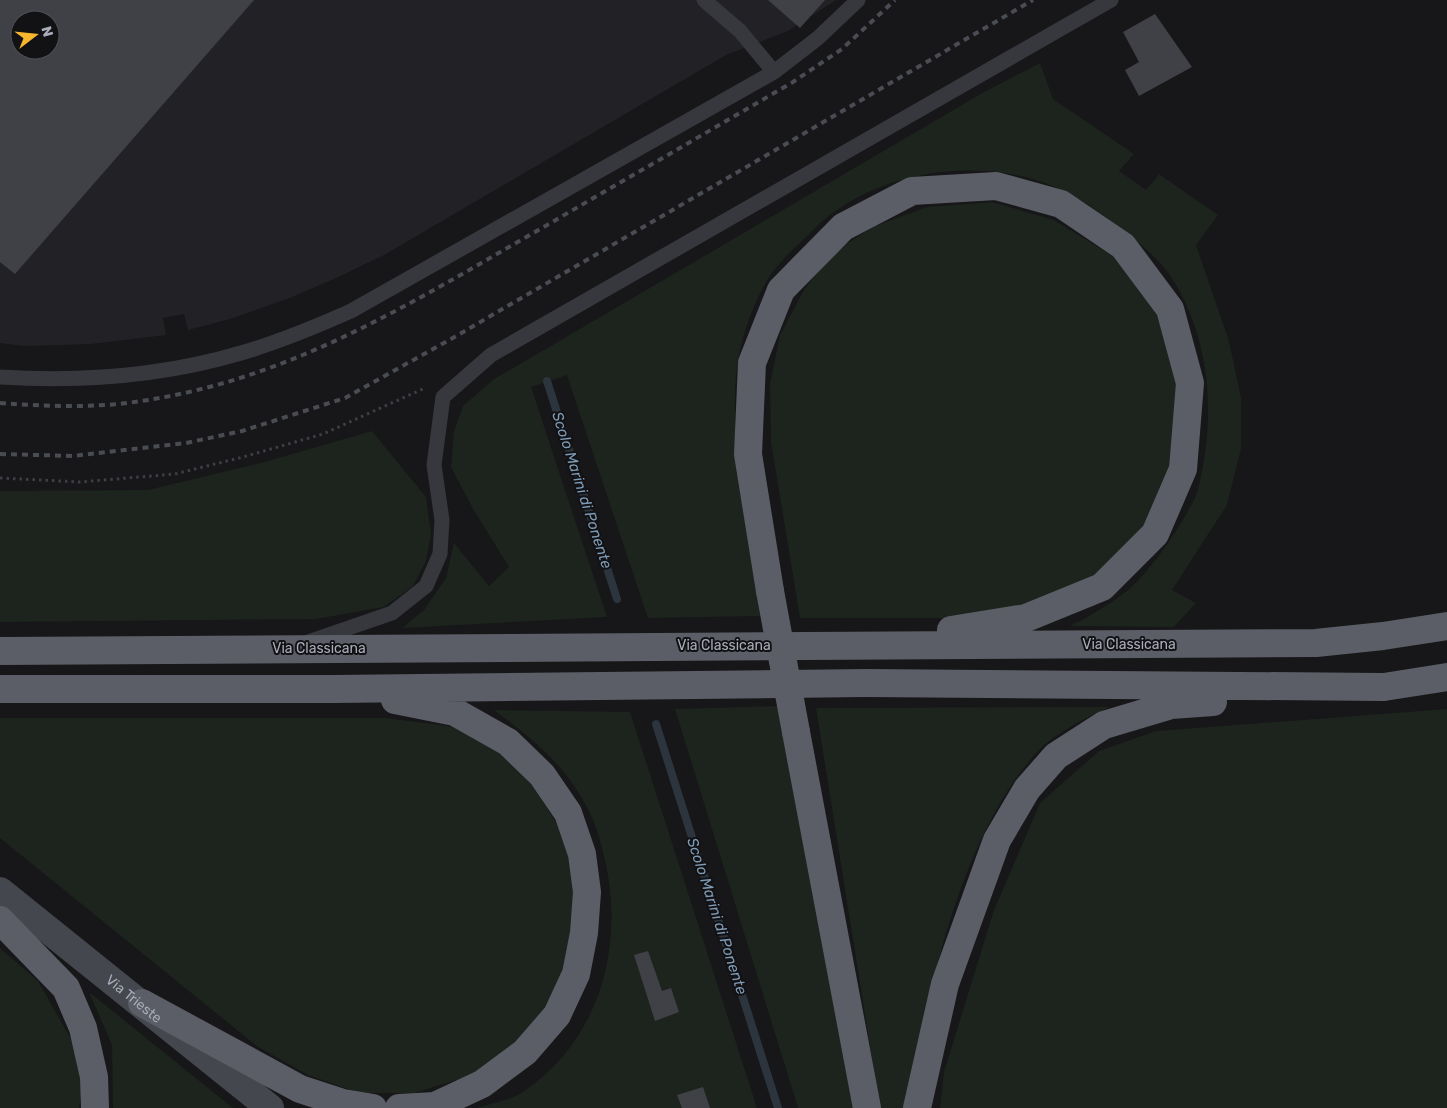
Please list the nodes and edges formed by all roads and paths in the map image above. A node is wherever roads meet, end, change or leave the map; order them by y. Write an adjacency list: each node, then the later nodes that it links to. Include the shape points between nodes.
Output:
1 (704, 0): 4 (lane, via 740,31)
2 (858, 0): 4 (lane, via 818,38)
3 (1111, 0): 13 (lane, via 491,355 444,397 434,465 442,520 440,554 426,586 392,613)
4 (774, 72): 5 (lane, via 351,311 296,334 240,353 167,369 99,378 38,380)
5 (0, 377)
6 (433, 384): 7 (path, via 323,434 175,474 80,482)
7 (0, 478)
8 (1447, 619): 10 (highway)
9 (1447, 626): 10 (highway, Via Classicana)
10 (1383, 636): 12 (highway, Via Classicana, via 1316,643)
11 (0, 638): 14 (highway)
12 (866, 644): 13 (highway, Via Classicana); 27 (highway, bridge, via 1026,618 1102,587 1155,534 1183,468 1190,383 1170,309 1122,246 1061,204 996,186 912,191 843,227 781,290 752,363 748,454 770,591)
13 (287, 649): 14 (highway, Via Classicana)
14 (133, 650): 15 (highway, Via Classicana)
15 (0, 651)
16 (1447, 677): 17 (highway)
17 (1384, 687): 19 (highway, via 866,683); 28 (highway, via 1171,705 1104,725 1056,756 1027,789 997,840 944,984)
18 (0, 689): 19 (highway)
19 (334, 689): 26 (highway, via 455,712 508,742 542,775 568,813 582,854 587,892 584,933 576,974 557,1015 525,1052 482,1084 435,1106)
20 (0, 891): 22 (main road, Via Trieste)
21 (0, 920): 23 (highway, via 66,988 83,1028 94,1077)
22 (142, 1003): 24 (main road, Via Trieste); 25 (highway, via 300,1089 343,1103)
23 (96, 1108)
24 (270, 1108)
25 (374, 1108)
26 (399, 1108)
27 (867, 1108)
28 (917, 1108)

